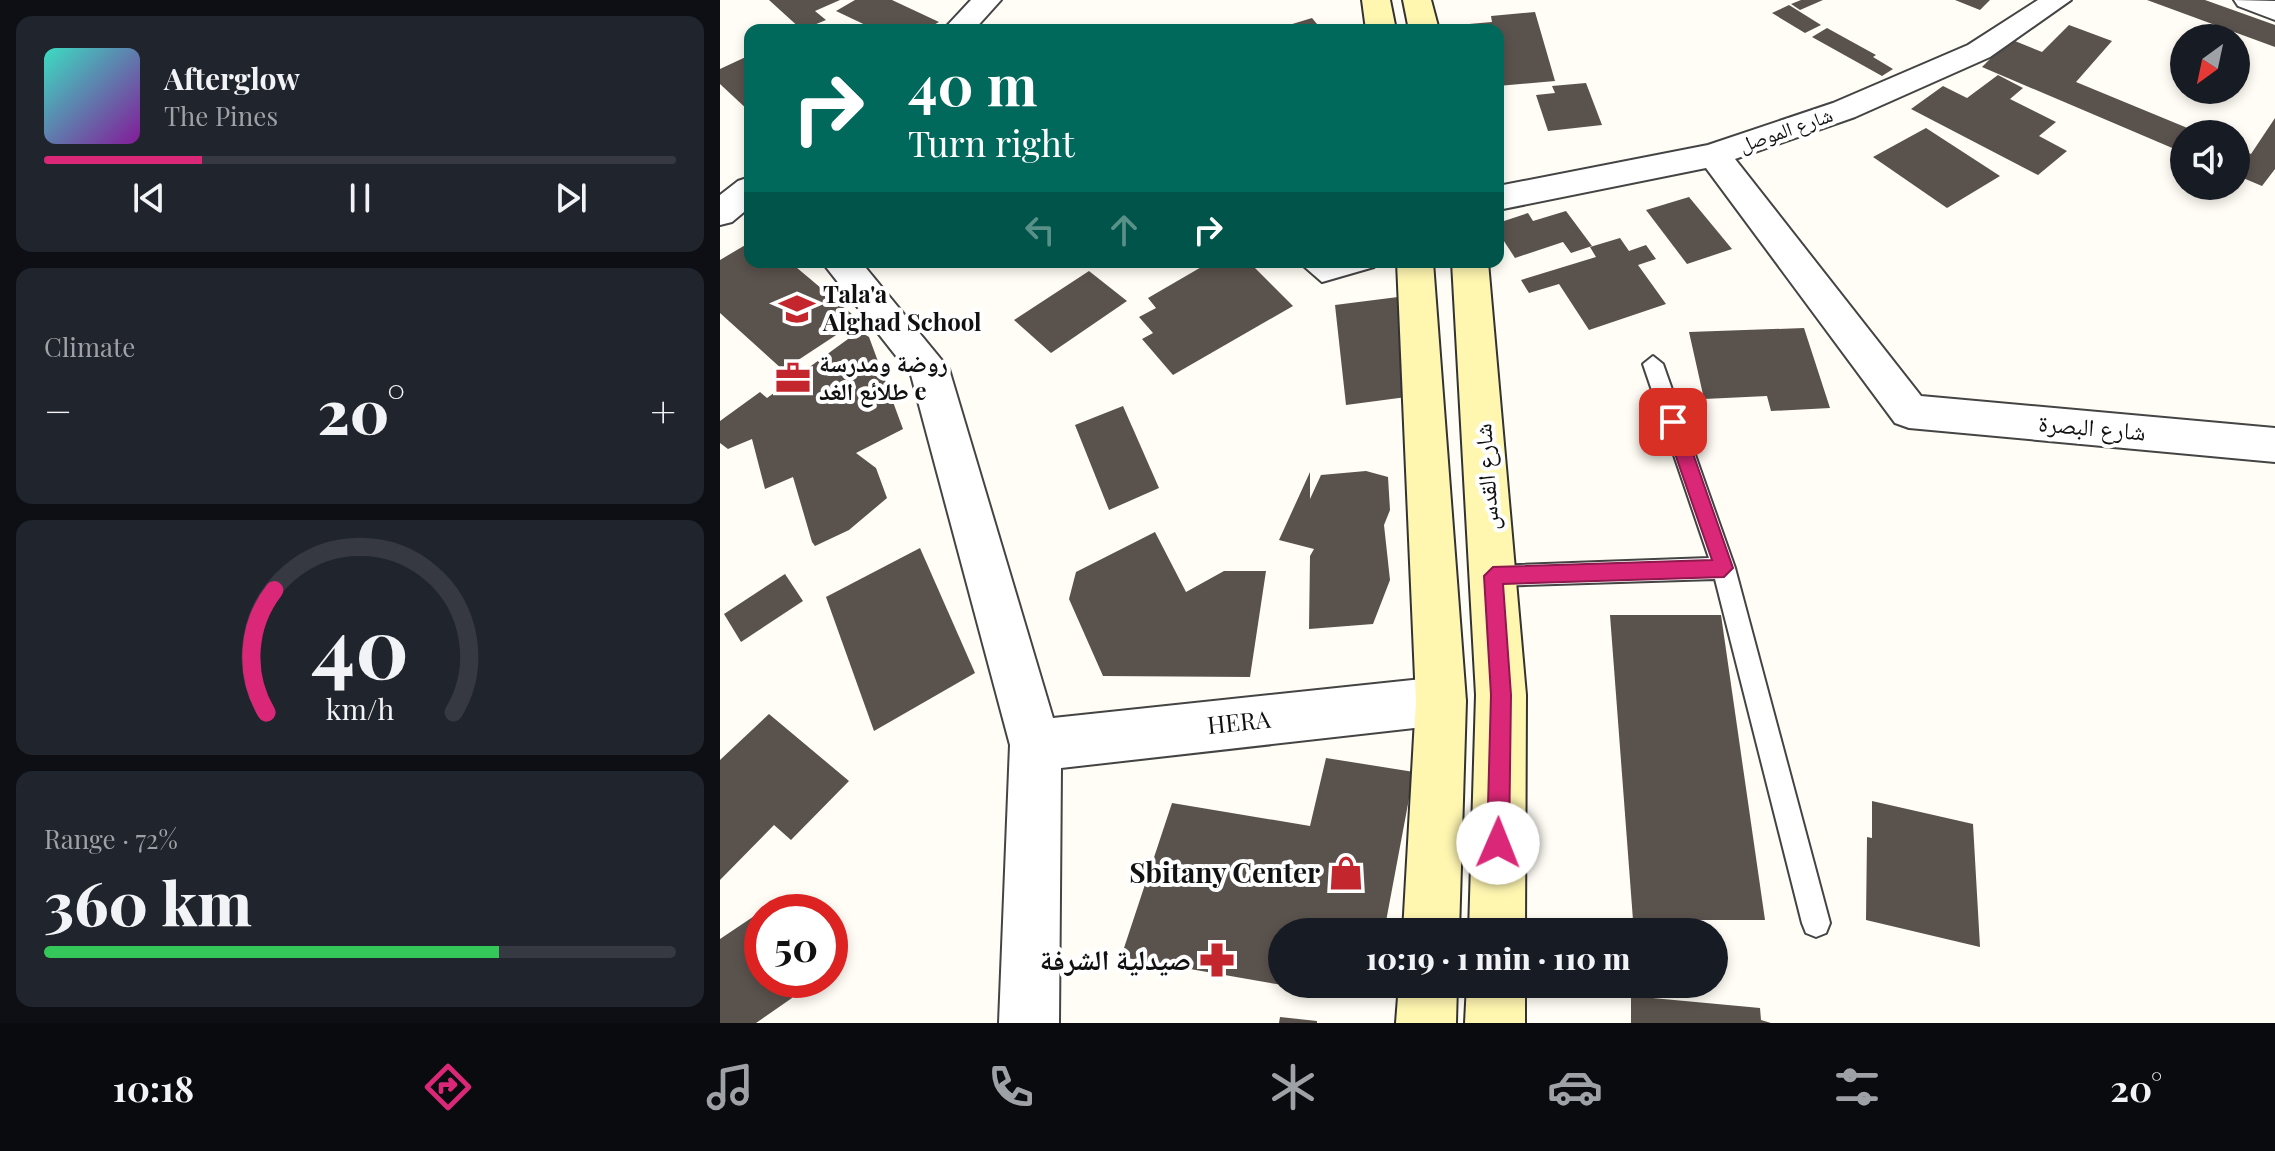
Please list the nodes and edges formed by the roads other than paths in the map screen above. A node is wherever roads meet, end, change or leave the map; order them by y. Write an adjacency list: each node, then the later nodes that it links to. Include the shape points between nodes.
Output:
1 (987, 0): 7 (street)
2 (1376, 0): 8 (main road)
3 (1417, 0): 9 (main road)
4 (2057, 0): 10 (street, شارع الموصل, via 1979,51 1844,110)
5 (2248, 0): 6 (street)
6 (2275, 11)
7 (964, 24)
8 (1380, 24)
9 (1423, 24)
10 (1714, 155): 12 (street); 20 (street, شارع الموصل)
11 (744, 194): 13 (street)
12 (1504, 197)
13 (720, 213)
14 (845, 268): 26 (street, via 929,369)
15 (1314, 268): 16 (lane, via 1322,275)
16 (1347, 268)
17 (1415, 268): 25 (main road)
18 (1470, 268): 23 (main road, شارع القدس)
19 (1653, 364): 22 (lane)
20 (1909, 411): 21 (street, شارع البصرة)
21 (2275, 445)
22 (1724, 568): 23 (lane); 29 (lane)
23 (1493, 576): 24 (main road, شارع القدس)
24 (1501, 695): 25 (main road); 28 (main road, شارع القدس)
25 (1441, 701): 26 (street, HERA); 27 (main road)
26 (1036, 745): 32 (street)
27 (1432, 918)
28 (1497, 918)
29 (1816, 923)
30 (1427, 998): 33 (main road)
31 (1496, 998): 34 (main road)
32 (1029, 1023)
33 (1426, 1023)
34 (1495, 1023)

